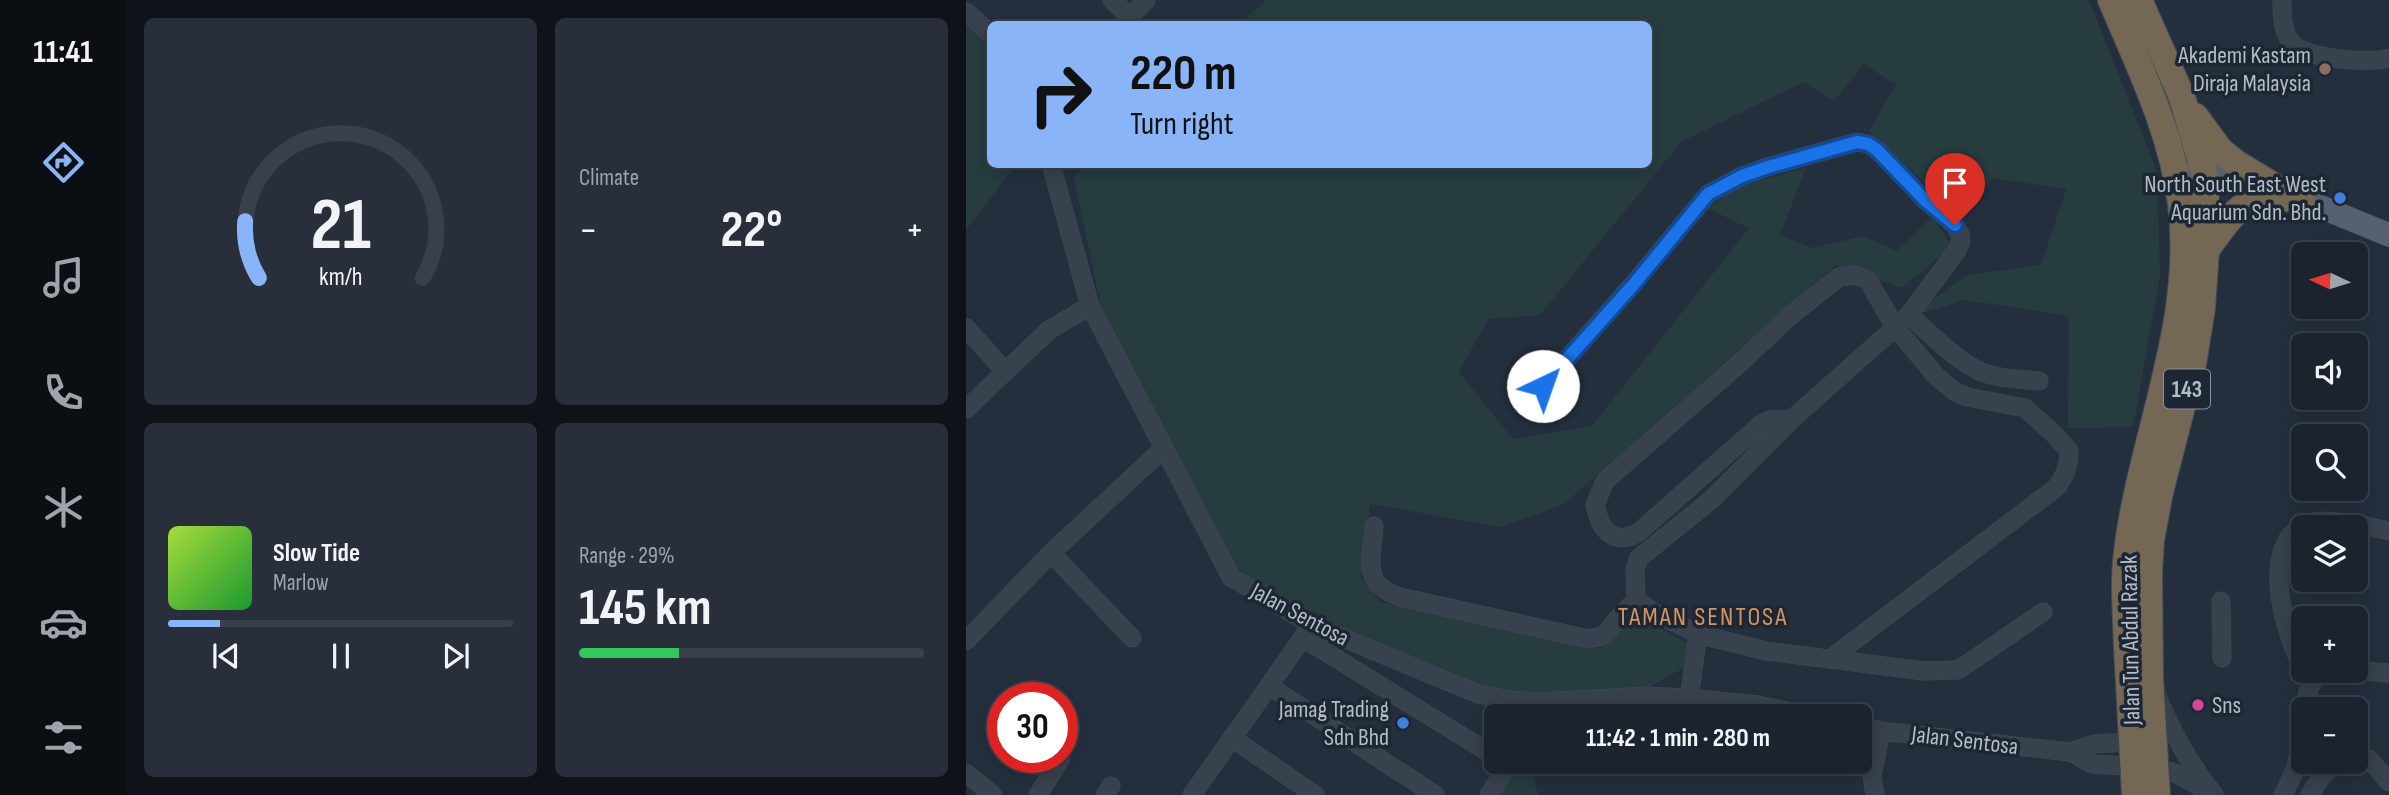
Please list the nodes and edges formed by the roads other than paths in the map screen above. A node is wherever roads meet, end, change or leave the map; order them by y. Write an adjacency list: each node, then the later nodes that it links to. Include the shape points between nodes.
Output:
1 (1112, 0): 7 (street)
2 (1146, 0): 7 (street)
3 (2111, 0): 13 (highway, Jalan Tun Abdul Razak / 143, via 2161,118)
4 (2139, 0): 10 (highway, Jalan Tun Abdul Razak / 143)
5 (2282, 0): 9 (street, via 2282,18 2291,43 2305,52 2359,60)
6 (966, 12): 8 (street)
7 (1127, 21)
8 (987, 30)
9 (2389, 58)
10 (2182, 97): 12 (highway, Jalan Tun Abdul Razak / 143); 14 (highway, via 2220,150)
11 (1052, 168): 17 (street, Jalan Sentosa)
12 (2204, 172): 13 (main road); 14 (main road, via 2234,173); 16 (highway, Jalan Tun Abdul Razak / 143)
13 (2176, 176): 51 (highway, Jalan Tun Abdul Razak / 143, via 2183,233 2180,299 2126,556 2125,597)
14 (2292, 195): 15 (main road); 16 (highway, via 2252,201)
15 (2389, 235)
16 (2206, 250): 41 (highway, Jalan Tun Abdul Razak / 143, via 2193,364 2151,540)
17 (1090, 306): 20 (street, via 1049,330); 25 (street, Jalan Sentosa)
18 (1902, 321): 21 (street, via 1980,372); 22 (street, via 1957,250 1960,234 1877,150 1857,142 1742,176 1708,194); 24 (street); 24 (street, via 1868,280 1855,275 1839,277 1605,481 1595,505 1602,527 1616,537 1632,536 1760,425); 38 (street, via 1936,376 1967,397 2025,408 2069,451 2069,463 2057,487)
19 (966, 328): 20 (street)
20 (1005, 371): 23 (street)
21 (2039, 381)
22 (1543, 386)
23 (966, 409)
24 (1791, 420): 29 (street, via 1711,500 1639,558)
25 (1164, 448): 28 (street); 32 (street, Jalan Sentosa, via 1231,577)
26 (1374, 526): 29 (street, via 1371,576 1387,593 1400,597 1597,639 1607,634)
27 (2389, 531): 36 (street, via 2332,522 2312,522 2295,529 2284,543 2279,580)
28 (1051, 553): 34 (street); 35 (street)
29 (1636, 600): 33 (street)
30 (2221, 601): 37 (street)
31 (2043, 612): 38 (street, via 1958,670 1924,671)
32 (1307, 631): 42 (street); 43 (street, Jalan Sentosa, via 1488,696 1536,702); 48 (street)
33 (1698, 634): 38 (street, via 1766,651); 43 (street)
34 (1132, 638)
35 (966, 641)
36 (2291, 641)
37 (2222, 658)
38 (1830, 659)
39 (2368, 671): 40 (street)
40 (2389, 673)
41 (2150, 677): 51 (highway, Jalan Tun Abdul Razak / 143); 58 (street, via 2175,739)
42 (1269, 686): 47 (street); 63 (street)
43 (1689, 698): 44 (street, Jalan Sentosa)
44 (1748, 704)
45 (1872, 729): 46 (street, Jalan Sentosa)
46 (1881, 731): 49 (street, Jalan Sentosa); 65 (street, via 1872,776)
47 (1232, 738): 61 (street); 62 (street)
48 (1484, 749)
49 (2070, 752): 51 (street, Jalan Sentosa, via 2092,765); 51 (street, Jalan Sentosa, via 2094,744)
50 (2368, 759): 57 (street)
51 (2146, 764): 58 (street, via 2188,778); 66 (highway, Jalan Tun Abdul Razak / 143)
52 (966, 773): 59 (street)
53 (1052, 773): 60 (street)
54 (1497, 774): 64 (street)
55 (2293, 774): 67 (street)
56 (2322, 774): 68 (street)
57 (2389, 782)
58 (2214, 794)
59 (993, 795)
60 (1038, 795)
61 (1192, 795)
62 (1315, 795)
63 (1435, 795)
64 (1489, 795)
65 (1875, 795)
66 (2135, 795)
67 (2283, 795)
68 (2310, 795)

